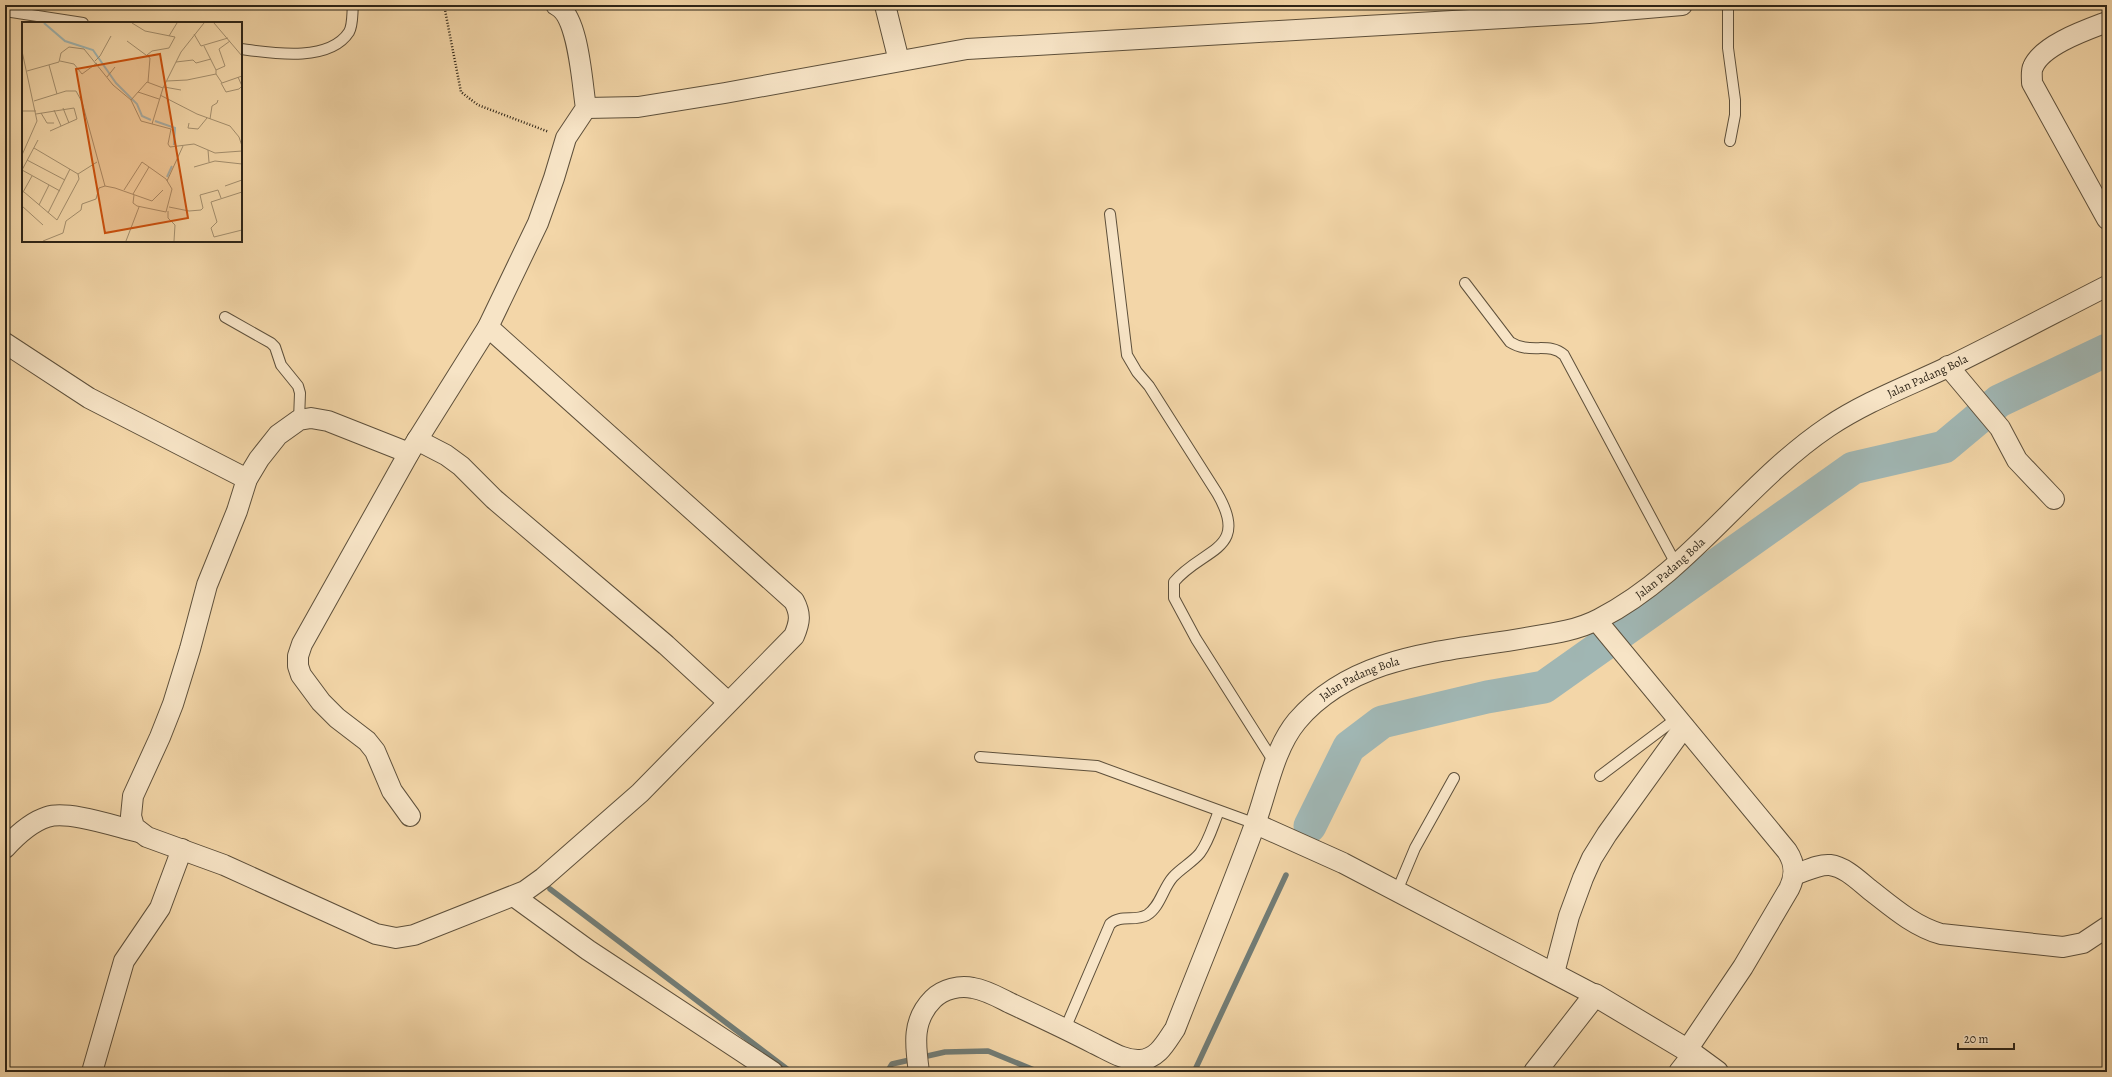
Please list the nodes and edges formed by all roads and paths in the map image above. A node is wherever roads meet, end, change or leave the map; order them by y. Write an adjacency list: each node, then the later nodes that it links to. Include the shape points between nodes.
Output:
1 (353, 5): 10 (lane, via 349,32 334,45 304,54)
2 (444, 5): 13 (path, via 461,92 478,105)
3 (556, 5): 12 (street, via 568,17 574,31)
4 (885, 5): 11 (street)
5 (1682, 5): 11 (street, via 1478,20 967,49)
6 (1728, 5): 14 (lane, via 1728,48 1735,100)
7 (5, 11): 8 (lane)
8 (76, 22)
9 (2107, 22): 16 (street, via 2050,48 2039,57 2032,68 2032,83)
10 (242, 49)
11 (899, 61): 12 (street, via 638,107)
12 (586, 108): 13 (street)
13 (566, 138): 20 (street, via 538,223)
14 (1730, 141)
15 (1110, 214): 32 (lane, via 1127,355 1217,493 1229,519 1227,535 1221,545 1174,582 1174,598 1196,639)
16 (2107, 219)
17 (1465, 283): 27 (lane, via 1510,342 1519,347 1553,348 1564,355)
18 (2107, 286): 22 (street, Jalan Padang Bola)
19 (224, 317): 23 (lane, via 275,347 282,365 298,386)
20 (488, 327): 24 (street); 29 (street, via 794,601 800,611 800,623 794,636)
21 (5, 342): 25 (street, via 89,398)
22 (1948, 366): 26 (street, via 2000,428 2013,454); 27 (street, Jalan Padang Bola, via 1860,408 1828,428 1793,454)
23 (299, 420): 24 (street, via 311,418 328,421); 25 (street, via 278,435 259,458)
24 (413, 447): 29 (street, via 446,455 461,466 494,499 666,645); 36 (street, via 302,644 298,656 301,675 322,702 375,751 392,791)
25 (247, 479): 38 (street, via 201,601 173,704 133,796 131,816 134,827)
26 (2054, 499)
27 (1676, 564): 28 (street, Jalan Padang Bola, via 1636,598)
28 (1597, 620): 30 (street); 32 (street, Jalan Padang Bola, via 1567,631 1396,660 1357,676 1319,699 1296,723 1284,740)
29 (728, 702): 43 (street, via 640,793 533,886)
30 (1681, 723): 33 (lane); 41 (street, via 1787,851 1793,862); 45 (street, via 1592,858 1569,916)
31 (980, 757): 35 (lane, via 1097,766)
32 (1276, 764): 37 (street, Jalan Padang Bola)
33 (1600, 776)
34 (1454, 778): 42 (lane, via 1415,848)
35 (1219, 811): 37 (lane); 47 (lane, via 1199,854 1172,878 1155,908 1138,919 1122,918 1110,924)
36 (410, 816)
37 (1256, 824): 42 (street, via 1343,863); 47 (street, Jalan Padang Bola, via 1175,1029 1158,1053 1140,1060 1119,1056)
38 (139, 832): 39 (street, via 87,819 48,816 28,827); 40 (street)
39 (5, 848)
40 (182, 849): 43 (street, via 386,937 402,938 414,935); 50 (street, via 160,908 124,961)
41 (1794, 875): 44 (street, via 1821,865 1838,867 1904,916 1929,931 1941,934 2063,947 2083,943); 48 (street, via 1789,889)
42 (1397, 891): 45 (street)
43 (515, 897): 51 (street, via 588,950)
44 (2107, 927)
45 (1554, 973): 46 (street)
46 (1595, 995): 48 (street); 52 (street)
47 (1065, 1028): 49 (street, Jalan Padang Bola, via 988,993 962,986 938,994 926,1006 918,1020 915,1038)
48 (1690, 1052): 53 (street); 54 (street)
49 (919, 1068)
50 (92, 1072)
51 (773, 1072)
52 (1534, 1072)
53 (1680, 1072)
54 (1717, 1072)

